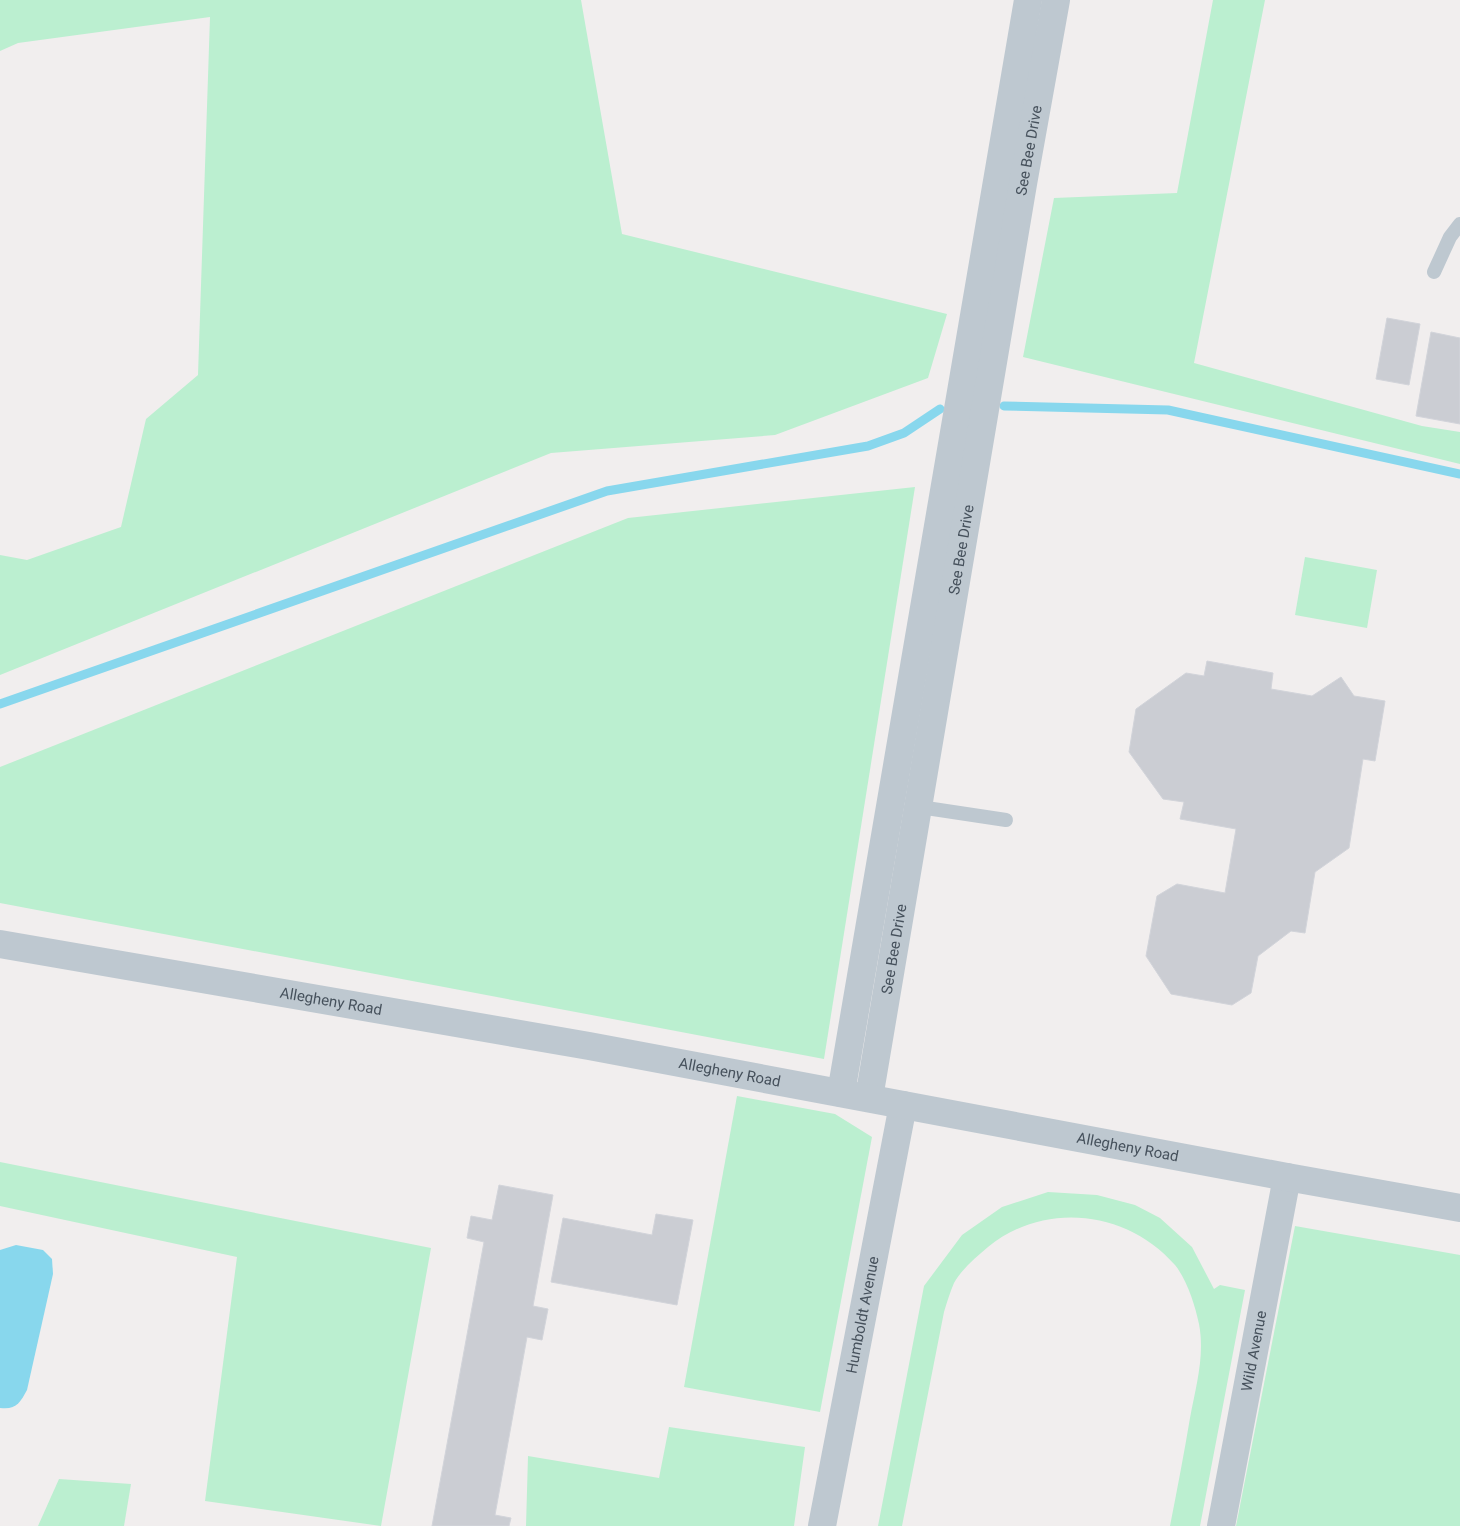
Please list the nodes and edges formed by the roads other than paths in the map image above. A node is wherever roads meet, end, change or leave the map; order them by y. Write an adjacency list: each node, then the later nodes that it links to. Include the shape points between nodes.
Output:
1 (1028, 0): 3 (street, See Bee Drive)
2 (1056, 0): 4 (street, See Bee Drive)
3 (996, 178): 4 (lane); 7 (street, See Bee Drive)
4 (1023, 184): 8 (street, See Bee Drive)
5 (1460, 224): 6 (lane, via 1450,236)
6 (1434, 272)
7 (890, 802): 8 (lane); 11 (street, See Bee Drive)
8 (917, 806): 9 (lane); 12 (street, See Bee Drive)
9 (1006, 820)
10 (0, 944): 11 (street, Allegheny Road)
11 (841, 1093): 12 (street, Allegheny Road)
12 (869, 1098): 13 (street, Allegheny Road)
13 (904, 1105): 14 (street, Allegheny Road); 16 (street, Humboldt Avenue)
14 (1286, 1177): 15 (street, Allegheny Road); 17 (street, Wild Avenue)
15 (1460, 1208)
16 (822, 1526)
17 (1220, 1526)

